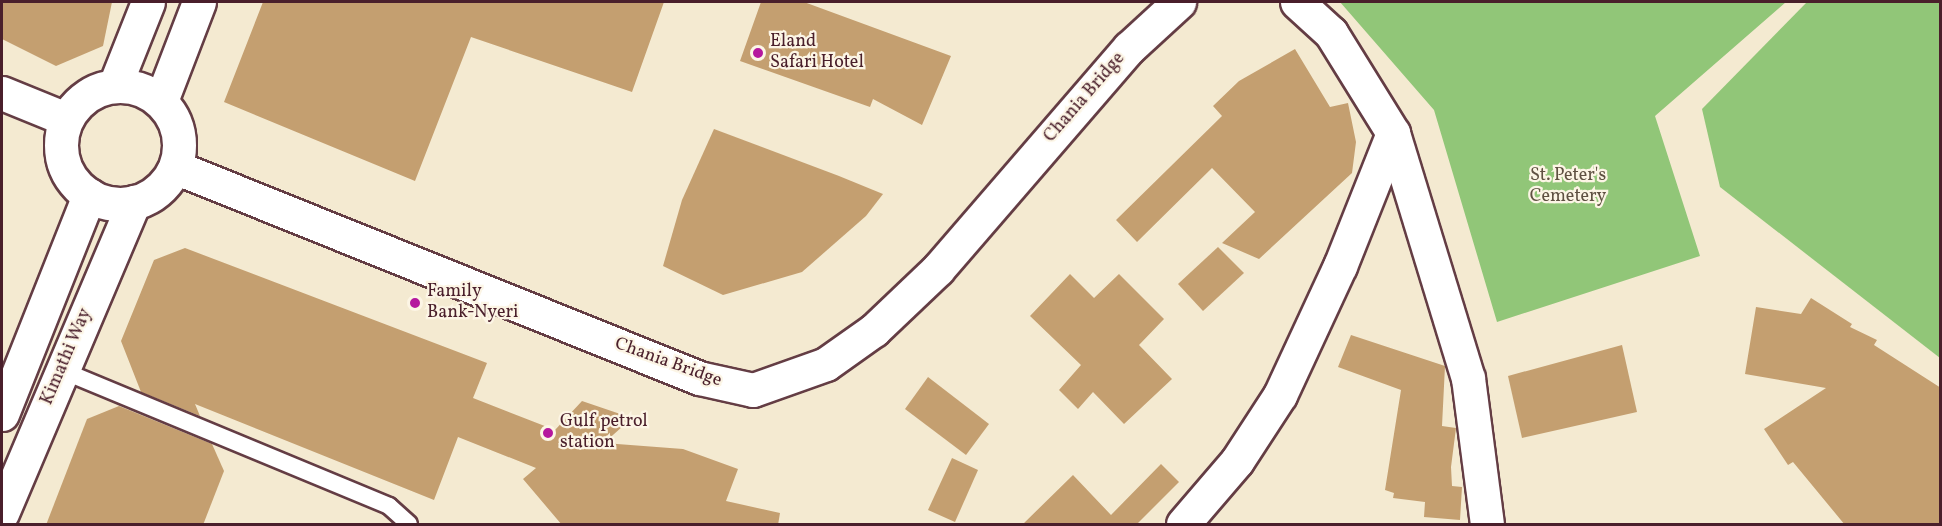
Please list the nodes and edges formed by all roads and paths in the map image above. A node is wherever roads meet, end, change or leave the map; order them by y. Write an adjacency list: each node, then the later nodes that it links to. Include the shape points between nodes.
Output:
1 (148, 2): 5 (street)
2 (199, 2): 7 (street)
3 (1179, 2): 10 (street, Chania Bridge, via 1129,48 938,269 874,330 826,364 753,390 699,378)
4 (1297, 2): 9 (street, via 1331,33)
5 (115, 85): 7 (street, via 139,88); 8 (street, via 86,96)
6 (2, 93): 8 (street)
7 (161, 101): 10 (street, via 177,132)
8 (66, 119): 11 (street, via 61,153 66,170)
9 (1393, 133): 17 (street, via 1340,266 1280,395 1237,461); 18 (street, via 1468,378)
10 (175, 167): 12 (street, via 159,189)
11 (88, 195): 12 (street, via 111,203); 14 (street)
12 (134, 202): 13 (street, Kimathi Way)
13 (61, 370): 15 (street, Kimathi Way); 16 (lane, via 389,506)
14 (2, 414)
15 (2, 513)
16 (409, 525)
17 (1183, 525)
18 (1487, 525)

